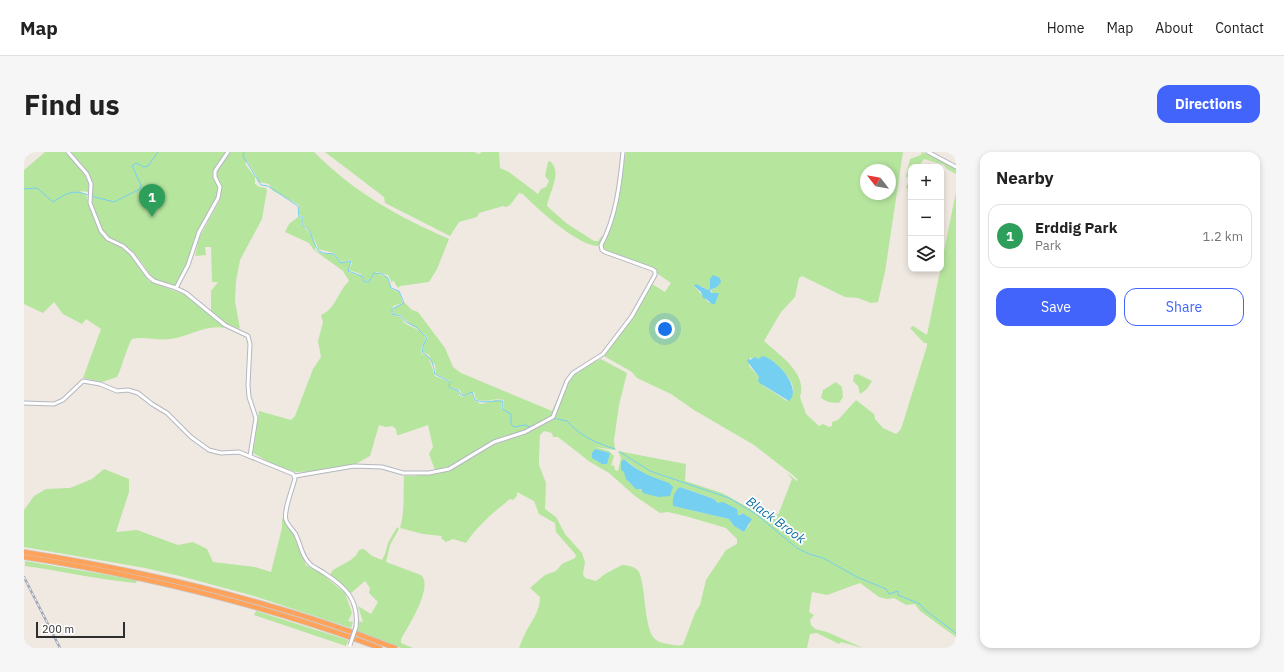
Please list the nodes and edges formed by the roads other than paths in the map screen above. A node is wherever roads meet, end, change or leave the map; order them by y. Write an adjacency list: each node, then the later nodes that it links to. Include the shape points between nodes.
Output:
1 (68, 152): 6 (street, via 87,174 91,184 90,203 101,232 132,254 154,281)
2 (228, 152): 6 (street, via 215,171 220,186 218,198 199,232 188,265)
3 (623, 152): 9 (street, via 612,217 607,234 600,245 605,252 654,271 655,275 632,316 604,354 573,373 553,417 525,432 494,442 449,469 429,473 403,473 382,467 354,466)
4 (928, 152): 5 (street)
5 (956, 168)
6 (176, 288): 8 (street, via 186,293 225,325 248,336 248,391 256,418)
7 (24, 403): 8 (street, via 54,404 63,400 82,381 100,384 117,391 128,390 138,393 167,413 191,437 209,450 221,453 239,452)
8 (250, 456): 9 (street)
9 (295, 476): 12 (street, bridge, via 286,520 301,544 303,556 312,566 334,580 354,602 357,614 356,627)
10 (24, 552): 14 (highway, via 93,562 190,584 284,609)
11 (24, 557): 13 (highway, via 114,572 208,593 301,620)
12 (349, 647)
13 (380, 648)
14 (395, 648)

